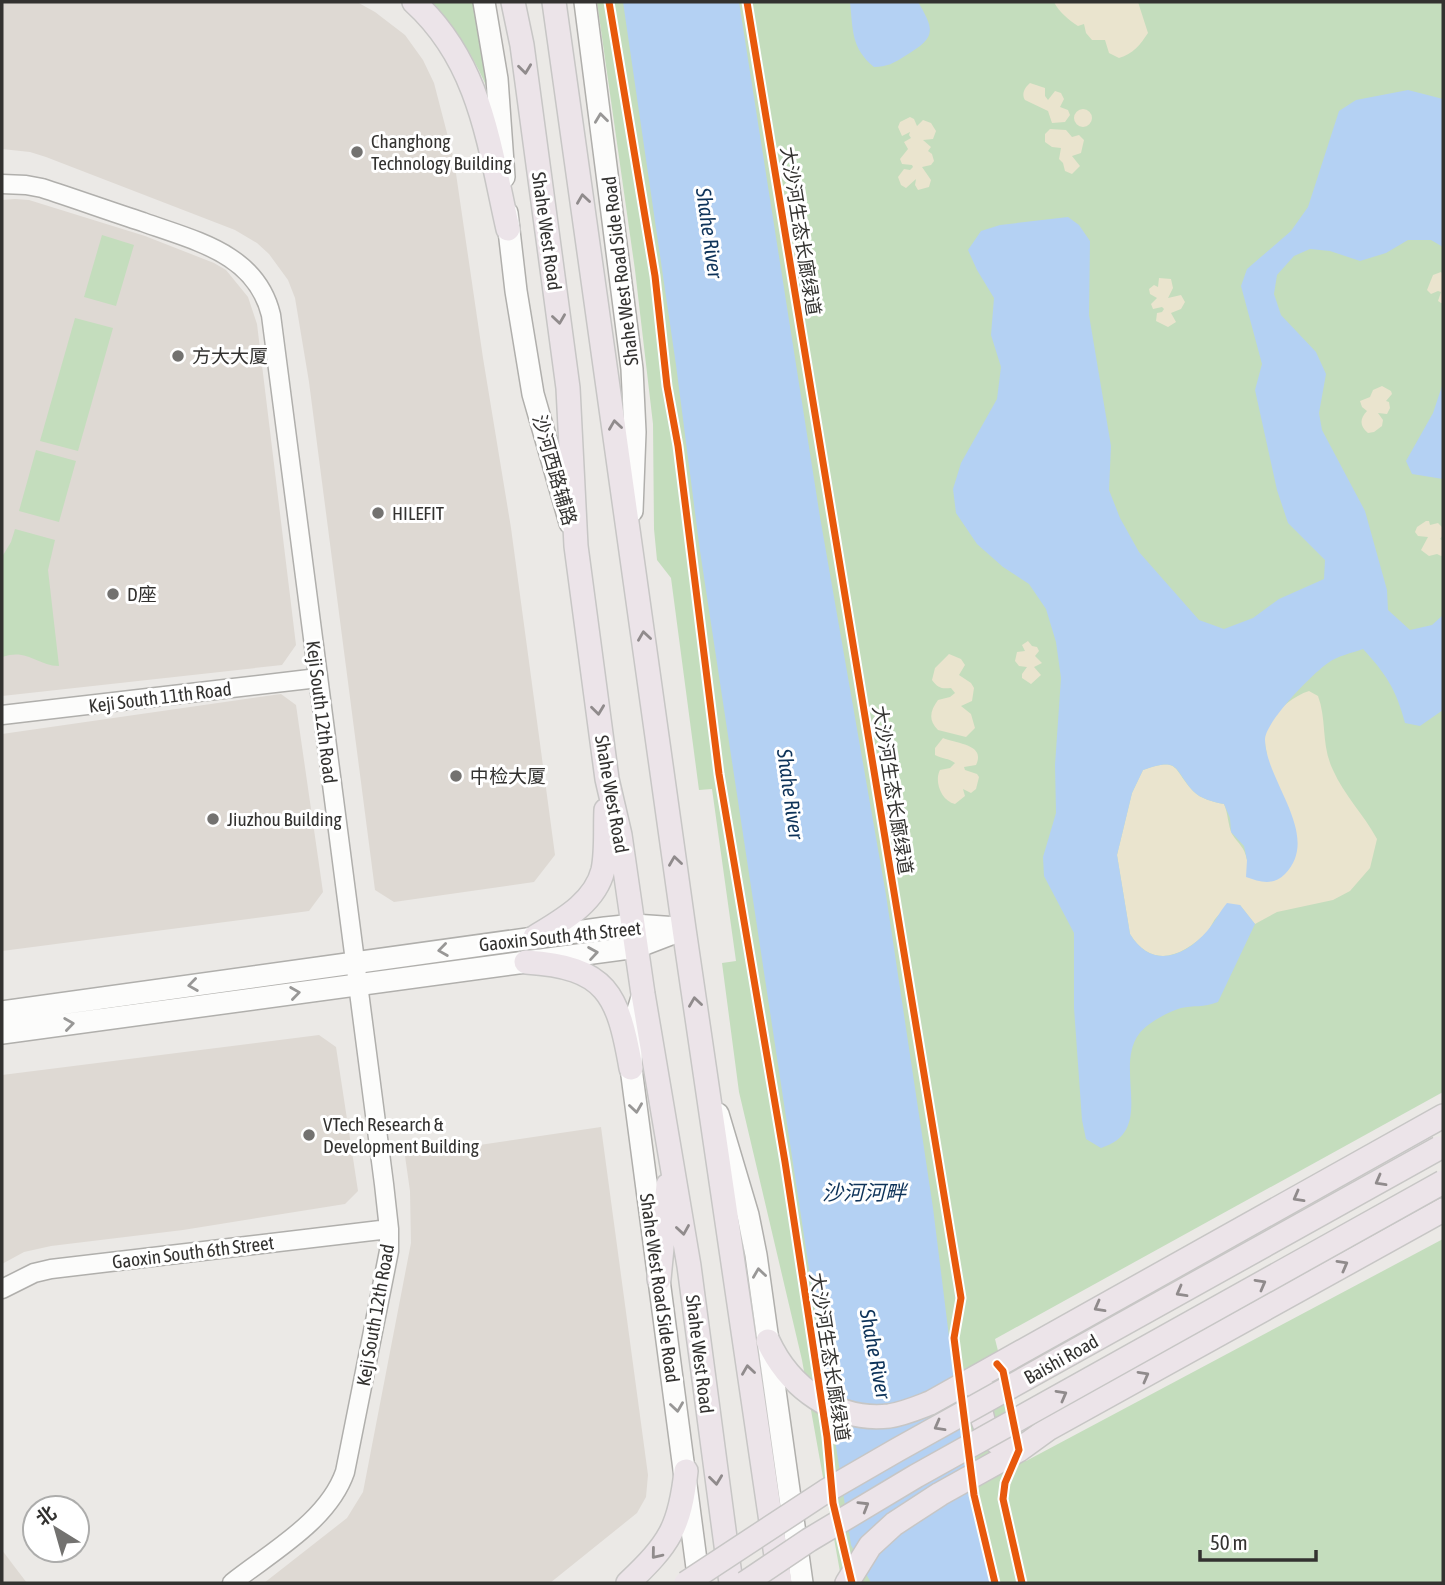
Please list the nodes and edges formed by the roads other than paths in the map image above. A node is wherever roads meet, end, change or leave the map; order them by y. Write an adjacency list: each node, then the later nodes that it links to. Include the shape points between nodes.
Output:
1 (414, 2): 7 (main road, via 449,42 473,85)
2 (484, 2): 7 (main road, via 497,79)
3 (513, 2): 9 (main road, Shahe West Road, one-way to 9, via 568,388)
4 (554, 2): 8 (main road, Shahe West Road, one-way to 4)
5 (585, 2): 8 (main road, Shahe West Road Side Road, one-way to 5, via 634,401)
6 (2, 184): 10 (street, Keji South 12th Road, via 41,188 198,242 230,257 262,289 271,315)
7 (508, 229): 9 (main road, via 533,394)
8 (632, 541): 13 (main road, Shahe West Road, one-way to 8)
9 (576, 546): 12 (main road, Shahe West Road, one-way to 12)
10 (318, 678): 11 (street, Keji South 11th Road); 16 (street, Keji South 12th Road)
11 (2, 715)
12 (607, 779): 14 (main road, Shahe West Road); 15 (main road, via 603,869 597,886 573,912)
13 (684, 929): 14 (main road, Gaoxin South 4th Street); 23 (main road, Shahe West Road, one-way to 13)
14 (635, 936): 15 (main road, Gaoxin South 4th Street); 17 (main road, Gaoxin South 4th Street, one-way to 14); 19 (main road, Shahe West Road)
15 (535, 937): 16 (main road, Gaoxin South 4th Street, one-way to 16)
16 (355, 962): 18 (street, Keji South 12th Road); 20 (main road, Gaoxin South 4th Street, one-way to 20)
17 (526, 962): 18 (main road, Gaoxin South 4th Street); 22 (main road, via 568,967 598,982 621,1018)
18 (358, 984): 21 (main road, Gaoxin South 4th Street, one-way to 18); 29 (street, Keji South 12th Road)
19 (643, 993): 22 (main road, Shahe West Road Side Road, via 632,1030); 26 (main road, Shahe West Road)
20 (2, 1012)
21 (2, 1033)
22 (631, 1069): 30 (main road, Shahe West Road Side Road, one-way to 30)
23 (705, 1070): 32 (main road, one-way to 23, via 752,1233); 42 (main road, Shahe West Road, one-way to 23)
24 (1443, 1116): 33 (main road, one-way to 33)
25 (1441, 1147): 38 (main road, Baishi Road, one-way to 38, bridge, via 826,1491)
26 (670, 1150): 30 (main road); 40 (main road, Shahe West Road, one-way to 40)
27 (1443, 1182): 41 (main road, Baishi Road, one-way to 27, bridge, via 905,1482)
28 (1443, 1210): 34 (main road, one-way to 28, via 1048,1429)
29 (389, 1229): 31 (street, Gaoxin South 6th Street, via 51,1269); 36 (street, Keji South 12th Road, via 389,1251 345,1472 333,1499 313,1520)
30 (659, 1279): 35 (main road, Shahe West Road Side Road, one-way to 35)
31 (2, 1289)
32 (768, 1341): 33 (main road, via 804,1389 835,1408 868,1416 910,1411); 43 (main road)
33 (987, 1369): 34 (main road, via 980,1396 984,1423 990,1436)
34 (1010, 1455): 44 (main road, via 894,1524 865,1553)
35 (685, 1472): 37 (main road, one-way to 37, via 674,1529); 39 (main road, Shahe West Road Side Road)
36 (232, 1583)
37 (628, 1583)
38 (687, 1583)
39 (699, 1583)
40 (731, 1583)
41 (745, 1583)
42 (780, 1583)
43 (802, 1583)
44 (847, 1583)

